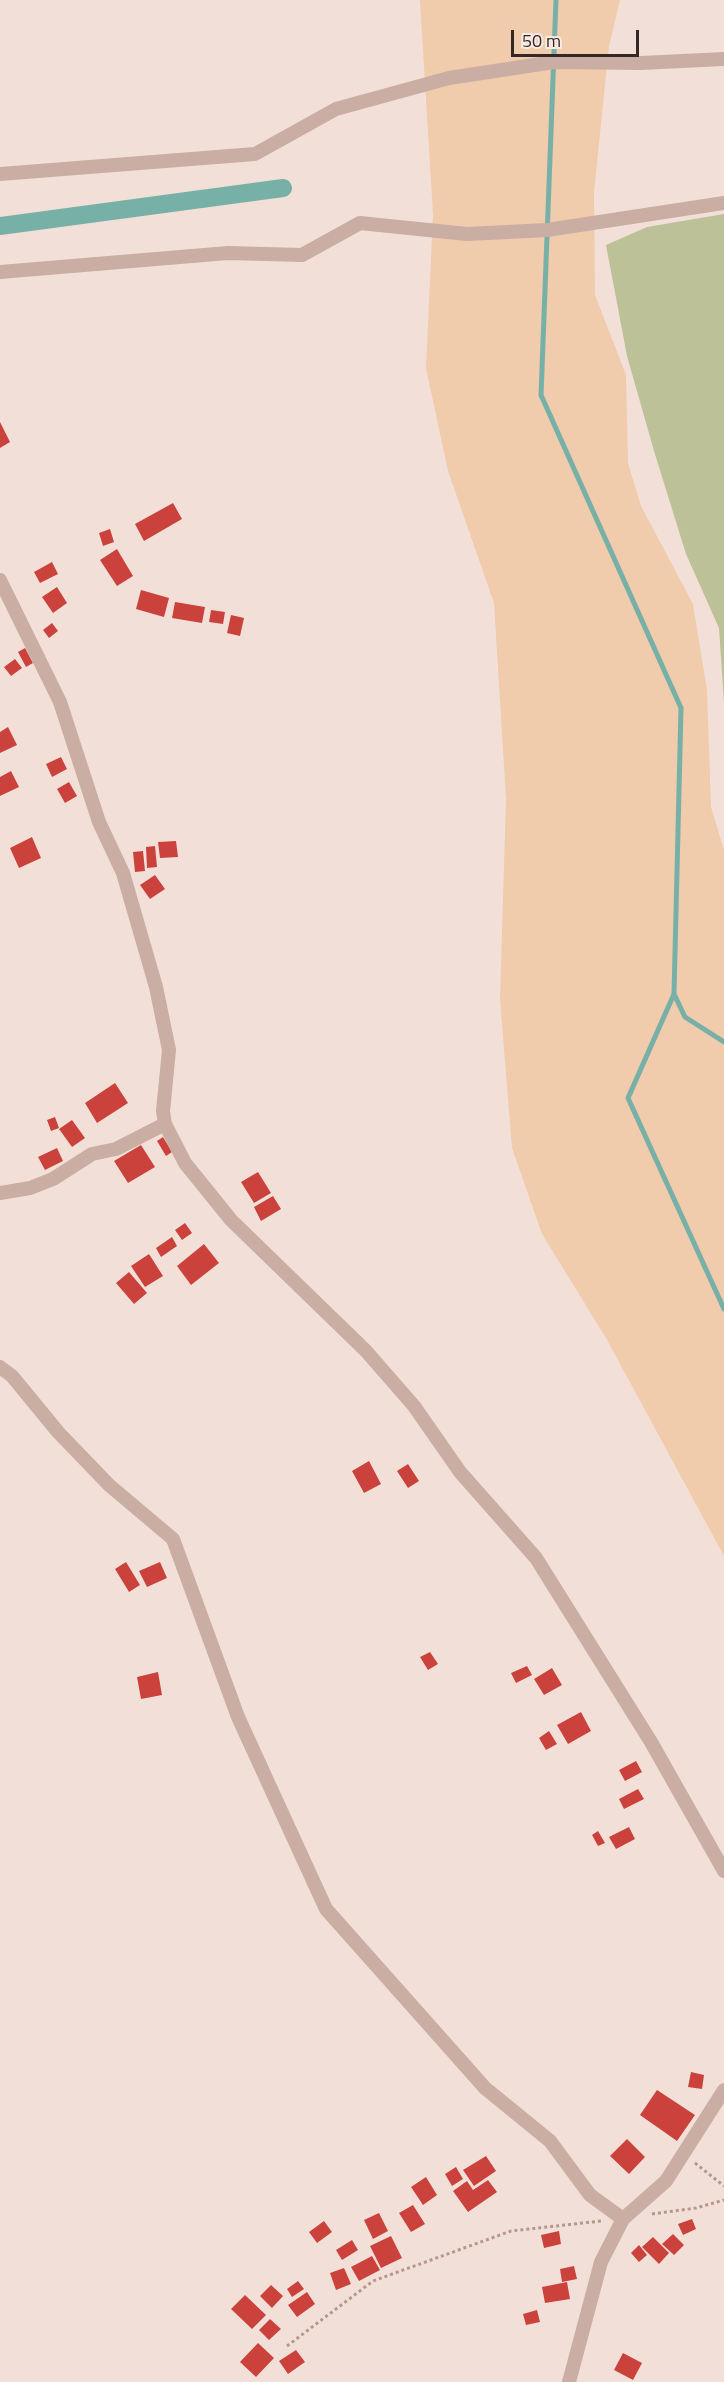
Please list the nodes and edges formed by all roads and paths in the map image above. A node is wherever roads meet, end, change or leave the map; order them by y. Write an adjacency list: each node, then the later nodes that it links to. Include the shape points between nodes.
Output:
1 (724, 59): 2 (street, via 554,62 449,78 336,109 255,154)
2 (0, 174)
3 (724, 203): 4 (street, via 603,223 490,233 360,223 302,255 228,253)
4 (0, 272)
5 (0, 580): 6 (street, via 60,702 99,822 123,873 156,987 169,1050)
6 (165, 1124): 7 (street, via 116,1149 92,1154 53,1179); 9 (street, via 185,1163 231,1220 366,1351 414,1406 460,1472 536,1558 651,1742)
7 (0, 1193)
8 (0, 1367): 14 (street, via 109,1485 173,1539 238,1717 326,1909 485,2088 550,2141 590,2195)
9 (724, 1870)
10 (724, 2090): 11 (street)
11 (684, 2155): 12 (path); 14 (street, via 666,2181)
12 (724, 2186)
13 (724, 2200): 14 (path)
14 (622, 2219): 15 (path, via 511,2231 435,2257 372,2281); 16 (street, via 602,2262)
15 (287, 2346)
16 (569, 2382)

